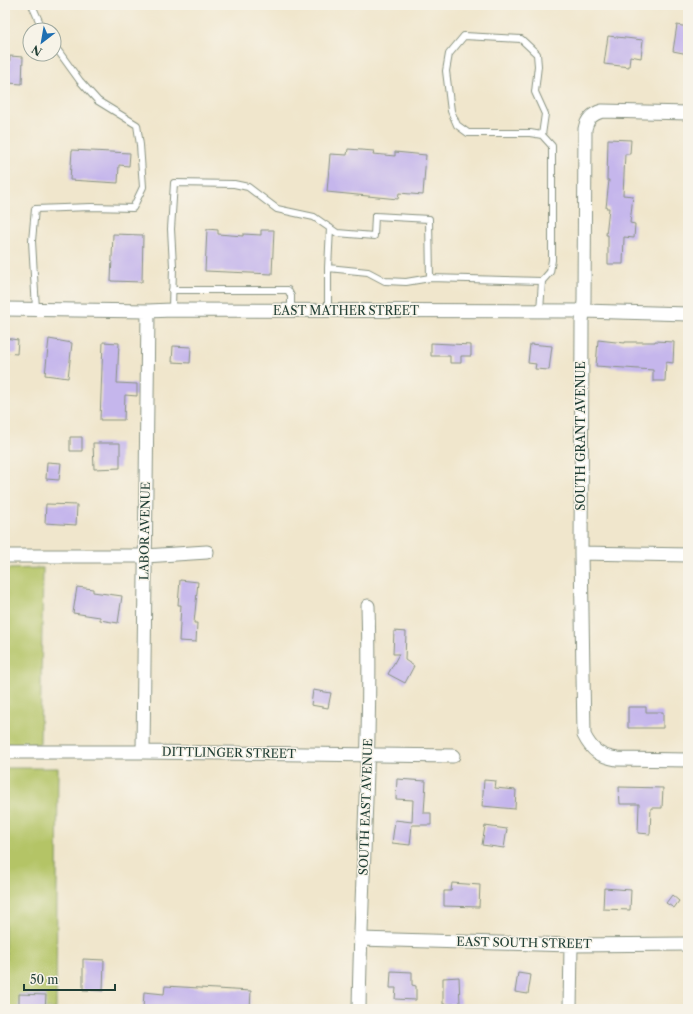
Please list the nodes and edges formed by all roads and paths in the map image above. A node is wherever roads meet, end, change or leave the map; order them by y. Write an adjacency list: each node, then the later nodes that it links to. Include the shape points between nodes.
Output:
1 (32, 5): 2 (lane)
2 (40, 22)
3 (62, 56): 12 (lane, via 98,101 136,125 143,187 133,208 35,209 32,241)
4 (688, 113): 18 (street, SOUTH GRANT AVENUE, via 602,111 588,120 585,129)
5 (542, 136): 5 (lane, via 530,133 468,132 457,125 451,111 446,71 449,54 464,36 521,39 538,54 535,92 544,114); 9 (lane, via 552,146 552,260 550,272)
6 (330, 228): 7 (lane); 8 (lane, via 337,233 374,236 375,216 429,219); 10 (lane, via 314,217 277,209 248,187 234,184 174,183 171,229)
7 (328, 268): 8 (lane, via 368,272 385,281 406,282); 16 (lane)
8 (430, 278): 9 (lane)
9 (542, 281): 17 (lane)
10 (172, 290): 13 (lane); 15 (lane, via 288,290 291,296)
11 (5, 309): 12 (street, EAST MATHER STREET)
12 (36, 309): 14 (street, EAST MATHER STREET)
13 (172, 310): 14 (street, EAST MATHER STREET); 15 (street, EAST MATHER STREET)
14 (148, 311): 24 (street, LABOR AVENUE)
15 (291, 311): 16 (street, EAST MATHER STREET)
16 (328, 311): 17 (street, EAST MATHER STREET)
17 (540, 311): 18 (street, EAST MATHER STREET)
18 (583, 311): 19 (street, EAST MATHER STREET); 21 (street, SOUTH GRANT AVENUE)
19 (688, 314)
20 (207, 552): 24 (street)
21 (581, 553): 22 (street); 30 (street, SOUTH GRANT AVENUE, via 584,735 589,745 597,753 617,759)
22 (688, 555)
23 (5, 556): 24 (street)
24 (145, 556): 27 (street, LABOR AVENUE)
25 (368, 606): 28 (street, SOUTH EAST AVENUE)
26 (5, 752): 27 (street, DITTLINGER STREET)
27 (143, 752): 28 (street, DITTLINGER STREET)
28 (368, 755): 29 (street, DITTLINGER STREET); 31 (street, SOUTH EAST AVENUE)
29 (453, 756)
30 (688, 760)
31 (360, 939): 33 (street, EAST SOUTH STREET); 36 (street, SOUTH EAST AVENUE)
32 (688, 944): 33 (street, EAST SOUTH STREET)
33 (571, 945): 37 (street)
34 (5, 954): 35 (lane)
35 (5, 982)
36 (359, 1009)
37 (570, 1009)

